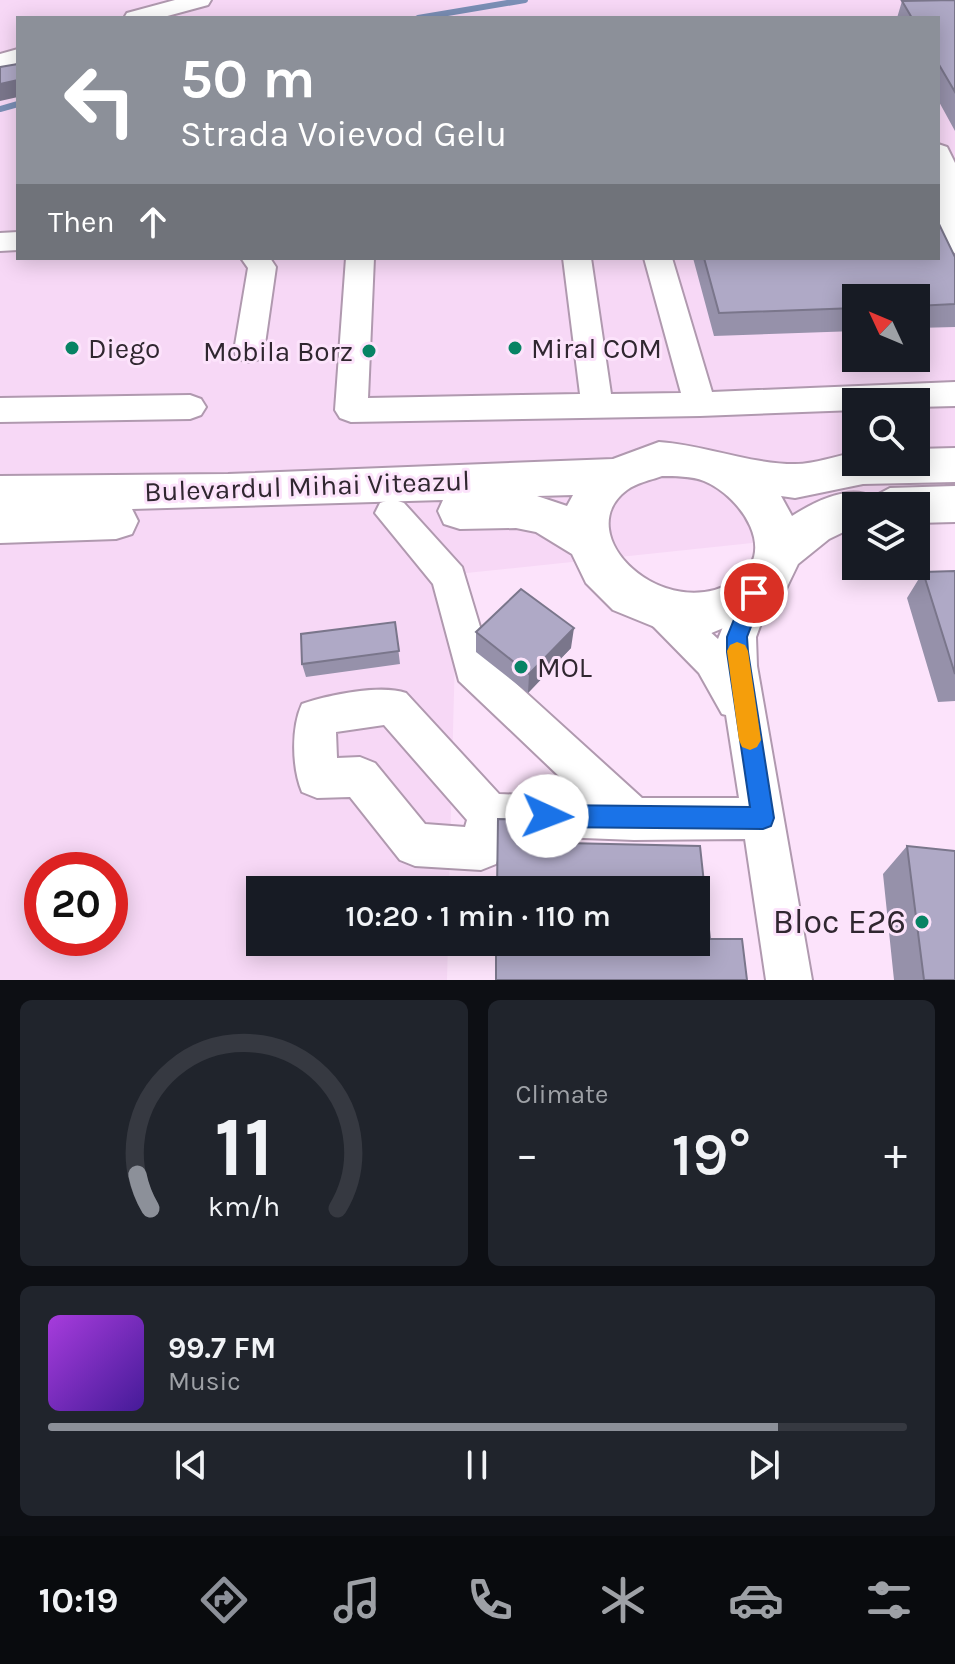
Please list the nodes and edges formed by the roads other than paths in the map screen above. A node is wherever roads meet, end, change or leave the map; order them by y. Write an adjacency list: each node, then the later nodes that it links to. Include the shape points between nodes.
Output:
1 (200, 0): 2 (street)
2 (142, 16)
3 (940, 157): 4 (street, via 948,179 945,215)
4 (955, 244)
5 (257, 260): 9 (street, via 262,267)
6 (360, 260): 12 (street, via 351,410)
7 (577, 260): 12 (street)
8 (659, 260): 11 (street)
9 (249, 351)
10 (955, 394): 11 (street)
11 (700, 404): 12 (street)
12 (597, 405)
13 (190, 407): 14 (street)
14 (0, 410)
15 (955, 465): 16 (main road, via 863,467 795,481)
16 (722, 470): 17 (main road, via 659,459); 25 (main road, via 749,488 775,525)
17 (614, 476): 18 (main road, Bulevardul Mihai Viteazul, via 228,491); 24 (main road, via 595,495 586,519)
18 (0, 493)
19 (955, 504): 20 (main road)
20 (930, 505)
21 (842, 511): 25 (main road, via 810,525)
22 (392, 513): 23 (main road, Bulevardul Mihai Viteazul); 24 (main road, Bulevardul Mihai Viteazul, via 516,510 547,516); 30 (street, via 449,578 473,669)
23 (0, 525)
24 (587, 540): 26 (main road, via 609,581)
25 (765, 575): 26 (main road, via 727,608 696,614); 27 (street, via 737,637)
26 (661, 610): 27 (street, via 718,664)
27 (747, 724): 29 (street)
28 (489, 814): 28 (street, via 481,849 415,845 360,777 317,778 316,717 392,706); 30 (street)
29 (763, 818): 30 (street); 31 (street)
30 (634, 819)
31 (789, 980)

